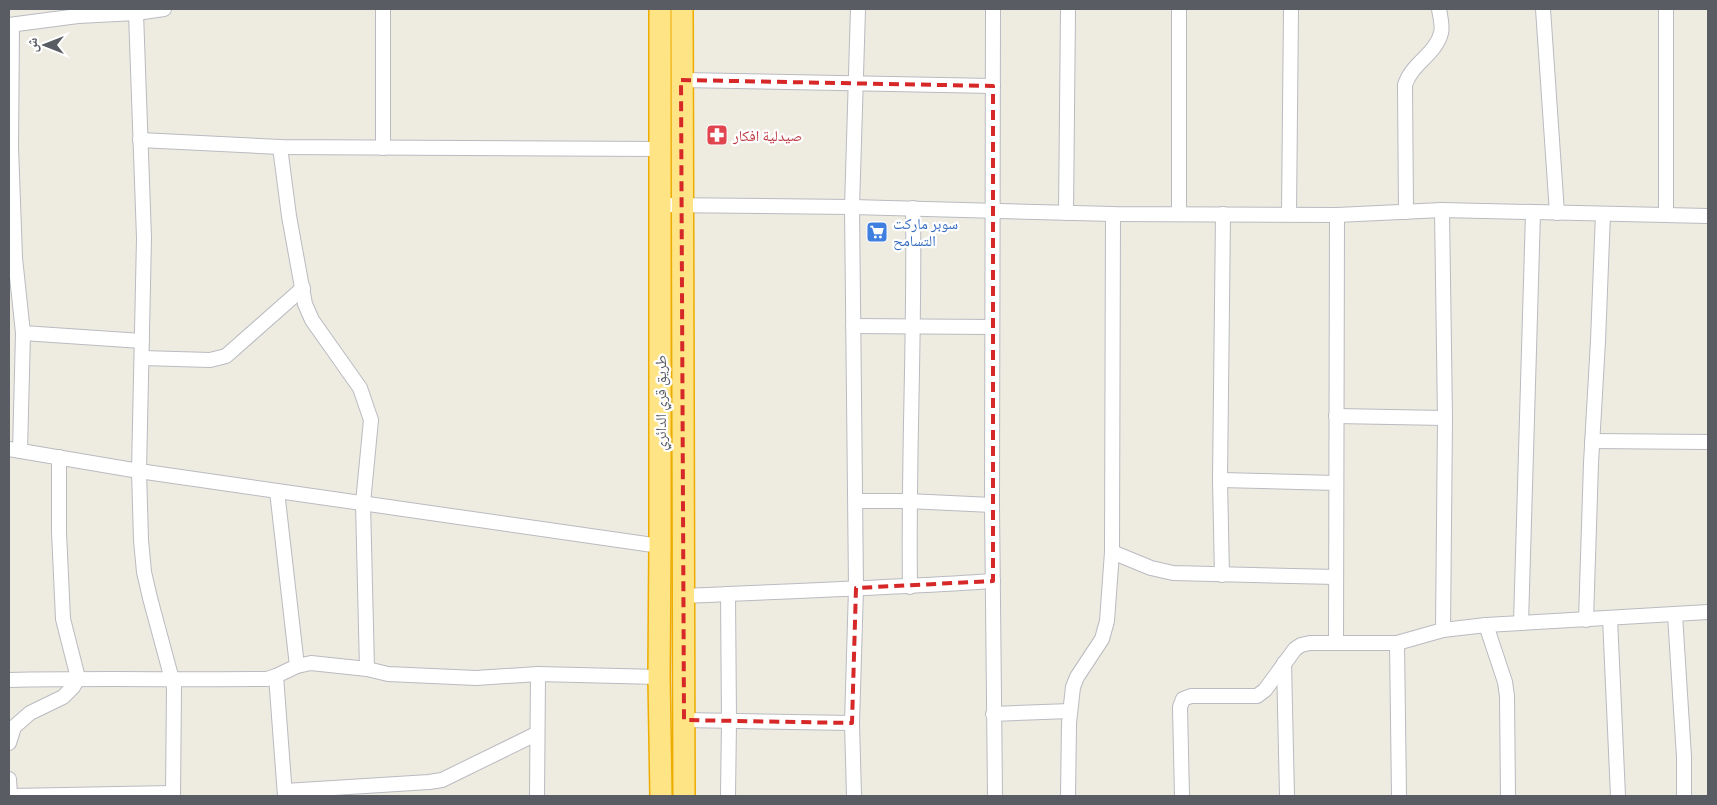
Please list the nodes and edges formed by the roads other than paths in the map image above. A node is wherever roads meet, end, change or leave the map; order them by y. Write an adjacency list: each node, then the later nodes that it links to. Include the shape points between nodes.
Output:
1 (164, 9): 14 (street)
2 (383, 9): 22 (street)
3 (660, 9): 23 (highway, طريق قري الدائري)
4 (682, 9): 16 (highway, طريق قري الدائري)
5 (858, 9): 17 (street)
6 (993, 9): 18 (street)
7 (1068, 9): 30 (street)
8 (1179, 9): 34 (street)
9 (1291, 9): 36 (street)
10 (1439, 9): 31 (street, via 1442,31 1439,40 1408,76 1405,86)
11 (1543, 9): 37 (street)
12 (1666, 9): 39 (street)
13 (77, 12): 14 (street); 15 (street)
14 (136, 13): 19 (street)
15 (10, 25): 20 (street)
16 (681, 80): 17 (street); 25 (highway, طريق قري الدائري)
17 (857, 84): 18 (street); 26 (street)
18 (993, 86): 28 (street)
19 (140, 140): 21 (street); 48 (street, via 144,238)
20 (10, 147): 42 (street)
21 (280, 147): 22 (street); 43 (street)
22 (383, 148): 23 (street)
23 (660, 149): 24 (highway, طريق قري الدائري)
24 (660, 205): 25 (street); 64 (highway, طريق قري الدائري)
25 (682, 206): 26 (street); 72 (highway, طريق قري الدائري)
26 (852, 207): 27 (street); 44 (street)
27 (912, 208): 28 (street); 45 (street)
28 (992, 210): 30 (street); 46 (street)
29 (1442, 210): 31 (street); 32 (street); 51 (street)
30 (1066, 212): 33 (street)
31 (1406, 212): 40 (street)
32 (1533, 213): 37 (street); 77 (street)
33 (1114, 214): 34 (street); 65 (street)
34 (1179, 214): 35 (street)
35 (1223, 214): 36 (street); 57 (street)
36 (1289, 214): 40 (street)
37 (1557, 214): 38 (street)
38 (1604, 214): 39 (street); 52 (street)
39 (1666, 214): 41 (street)
40 (1337, 215): 50 (street)
41 (1708, 216)
42 (12, 259): 47 (street)
43 (303, 288): 49 (street, via 226,356 210,360); 62 (street, via 312,320 360,388 367,405 371,420)
44 (853, 326): 45 (street); 61 (street)
45 (912, 326): 46 (street); 60 (street)
46 (992, 327): 63 (street)
47 (23, 333): 48 (street); 54 (street)
48 (142, 341): 49 (street)
49 (142, 358): 56 (street)
50 (1336, 416): 51 (street); 58 (street)
51 (1445, 418): 79 (street)
52 (1592, 441): 53 (street); 76 (street)
53 (1708, 442)
54 (15, 450): 55 (street)
55 (59, 457): 56 (street); 88 (street, via 58,532 63,619)
56 (139, 471): 59 (street); 90 (street, via 144,572)
57 (1220, 480): 58 (street); 66 (street)
58 (1336, 483): 67 (street)
59 (277, 491): 62 (street); 83 (street)
60 (908, 500): 61 (street); 63 (street); 69 (street)
61 (856, 501): 70 (street)
62 (363, 503): 64 (street); 84 (street)
63 (992, 504): 68 (street)
64 (660, 546): 87 (highway, طريق قري الدائري)
65 (1112, 552): 66 (street, via 1160,571); 91 (street, via 1105,631 1077,677)
66 (1222, 575): 67 (street)
67 (1336, 577): 80 (street)
68 (993, 581): 69 (street); 92 (street)
69 (910, 587): 70 (street)
70 (856, 588): 71 (street); 95 (street)
71 (728, 594): 72 (street); 94 (street)
72 (684, 596): 93 (highway, طريق قري الدائري)
73 (1708, 612): 74 (street)
74 (1675, 615): 75 (street); 114 (street)
75 (1610, 618): 76 (street); 113 (street)
76 (1586, 620): 77 (street)
77 (1521, 623): 78 (street)
78 (1486, 625): 79 (street); 112 (street, via 1507,696)
79 (1442, 630): 81 (street)
80 (1336, 643): 81 (street); 82 (street, via 1301,645)
81 (1397, 643): 111 (street)
82 (1284, 663): 109 (street, via 1265,690 1256,696 1191,696 1183,699 1180,707); 110 (street)
83 (297, 666): 84 (street, via 310,663); 86 (street)
84 (367, 669): 85 (street, via 388,674 476,678)
85 (538, 674): 87 (street); 96 (street)
86 (276, 676): 90 (street, via 267,679); 99 (street)
87 (659, 677): 103 (highway, طريق قري الدائري)
88 (78, 678): 89 (street); 90 (street); 97 (street, via 63,697 30,713 14,727)
89 (9, 680)
90 (172, 681): 100 (street, via 175,704)
91 (1070, 711): 92 (street); 108 (street)
92 (993, 714): 107 (street)
93 (684, 720): 94 (street); 104 (highway, طريق قري الدائري)
94 (729, 720): 95 (street); 105 (street)
95 (852, 723): 106 (street)
96 (536, 734): 99 (street, via 442,780); 102 (street)
97 (9, 743)
98 (9, 779): 101 (street)
99 (285, 794)
100 (173, 795): 101 (street)
101 (10, 796)
102 (537, 796)
103 (661, 796)
104 (684, 796)
105 (728, 796)
106 (854, 796)
107 (995, 796)
108 (1068, 796)
109 (1182, 796)
110 (1287, 796)
111 (1398, 796)
112 (1508, 796)
113 (1618, 796)
114 (1684, 796)

